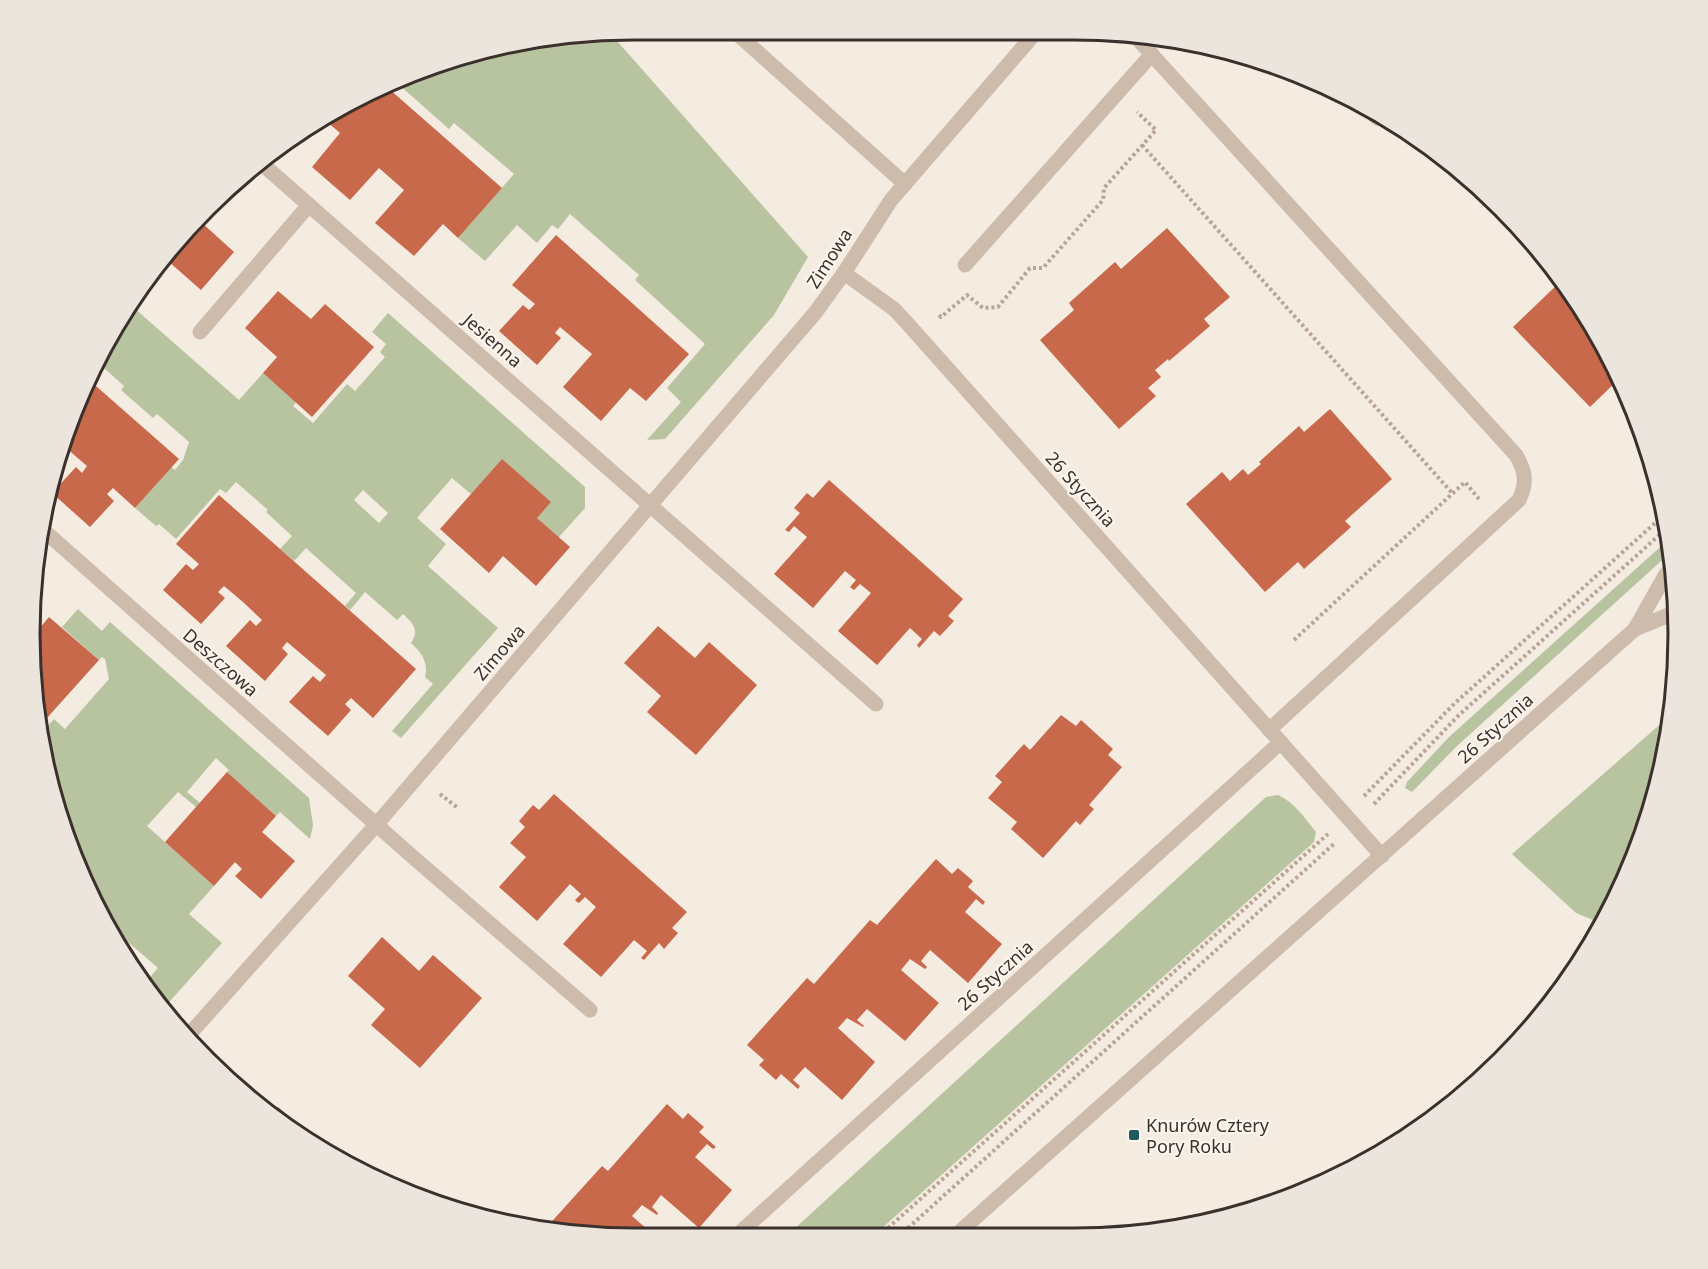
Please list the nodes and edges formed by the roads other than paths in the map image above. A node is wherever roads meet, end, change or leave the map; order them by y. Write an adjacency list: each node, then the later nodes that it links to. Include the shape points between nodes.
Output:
1 (744, 40): 6 (street)
2 (1029, 40): 6 (street, Zimowa)
3 (1144, 45): 4 (street)
4 (1152, 54): 8 (street); 17 (street, via 1516,455 1526,479 1519,500)
5 (267, 168): 7 (street, Jesienna)
6 (905, 184): 9 (street, Zimowa, via 880,215)
7 (309, 205): 10 (street); 11 (street, Jesienna)
8 (965, 265)
9 (844, 273): 11 (street, Zimowa, via 815,314); 17 (street, 26 Stycznia, via 894,309)
10 (200, 332)
11 (651, 504): 16 (street); 19 (street, Zimowa)
12 (49, 535): 19 (street, Deszczowa)
13 (1664, 577): 15 (street, 26 Stycznia)
14 (1667, 616): 15 (street, 26 Stycznia)
15 (1635, 629): 20 (street, 26 Stycznia)
16 (876, 704)
17 (1269, 730): 18 (street, 26 Stycznia)
18 (1281, 742): 20 (street, 26 Stycznia); 23 (street, 26 Stycznia)
19 (376, 825): 21 (street); 22 (street, Zimowa)
20 (1382, 856): 24 (street, 26 Stycznia)
21 (590, 1010)
22 (192, 1031)
23 (745, 1228)
24 (964, 1228)

